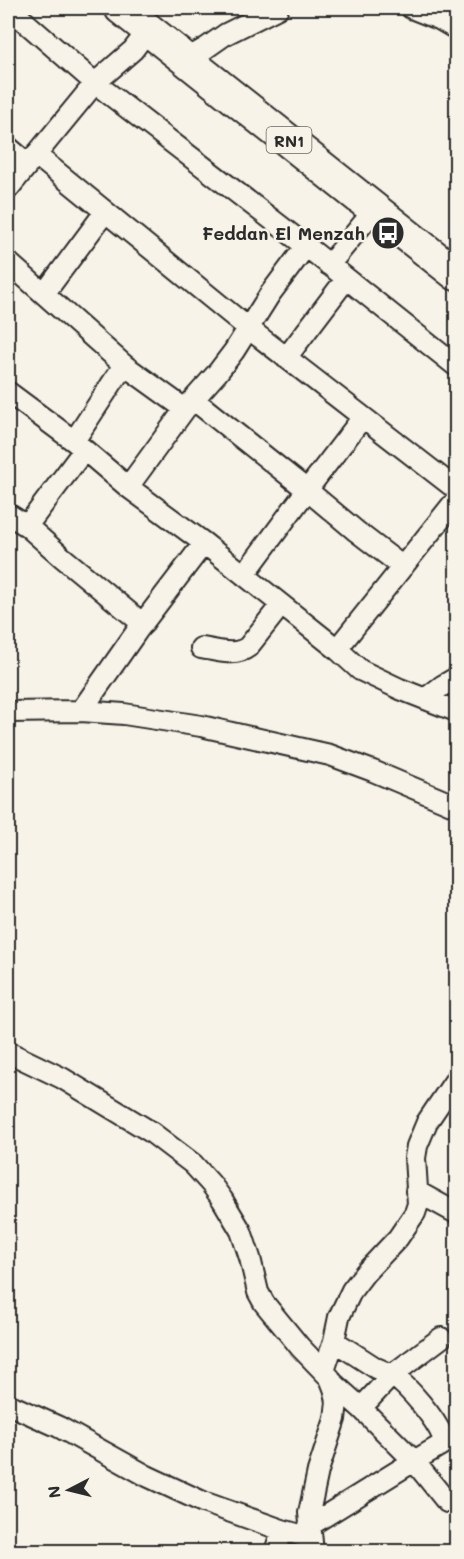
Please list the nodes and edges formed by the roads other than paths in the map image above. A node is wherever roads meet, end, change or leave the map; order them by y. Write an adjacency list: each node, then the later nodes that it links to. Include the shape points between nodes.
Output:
1 (9, 8): 9 (street)
2 (121, 8): 6 (main road, RN1)
3 (278, 8): 5 (street)
4 (411, 8): 7 (street)
5 (246, 13): 8 (street, via 226,34)
6 (149, 29): 8 (main road, RN1); 9 (street, via 133,50)
7 (456, 29)
8 (187, 59): 13 (main road, RN1)
9 (95, 83): 11 (street); 15 (street)
10 (8, 147): 11 (street)
11 (32, 159): 12 (street); 14 (street)
12 (8, 189)
13 (375, 209): 17 (street); 18 (main road, RN1)
14 (105, 212): 20 (street); 21 (street)
15 (306, 246): 17 (street); 21 (street)
16 (8, 262): 20 (street)
17 (328, 265): 19 (street)
18 (456, 274)
19 (346, 279): 22 (street); 24 (street)
20 (44, 294): 23 (street)
21 (248, 328): 22 (street); 26 (street, via 224,365)
22 (286, 358): 27 (street)
23 (124, 365): 26 (street); 28 (street)
24 (456, 366)
25 (8, 392): 28 (street)
26 (190, 405): 29 (street); 31 (street)
27 (363, 417): 30 (street); 31 (street)
28 (79, 445): 29 (street); 34 (street)
29 (128, 487): 35 (street)
30 (456, 489)
31 (307, 490): 36 (street); 37 (street)
32 (453, 512): 36 (street)
33 (8, 513): 34 (street)
34 (27, 526): 39 (street)
35 (204, 543): 37 (street); 39 (street)
36 (403, 567): 41 (street)
37 (244, 575): 38 (street)
38 (281, 604): 40 (street, via 243,651); 41 (street)
39 (143, 624): 44 (street)
40 (201, 648)
41 (337, 649): 43 (street, via 360,670)
42 (456, 678): 43 (street)
43 (425, 699): 45 (street)
44 (81, 711): 46 (street); 47 (street, via 201,726 330,755)
45 (456, 711)
46 (8, 712)
47 (456, 806)
48 (8, 1052): 55 (street, via 121,1113 193,1164 217,1191 241,1231 264,1303)
49 (456, 1079): 50 (street, via 417,1146)
50 (416, 1191): 51 (street); 53 (street, via 418,1204 412,1219 352,1290 339,1317)
51 (456, 1213)
52 (441, 1338): 54 (street)
53 (334, 1341): 54 (street); 55 (street)
54 (392, 1375): 57 (street); 58 (street, via 403,1383 443,1437 441,1445)
55 (328, 1376): 57 (street); 61 (street, via 337,1402 336,1412 309,1513)
56 (8, 1404): 60 (street, via 203,1502)
57 (361, 1408): 58 (street)
58 (414, 1461): 59 (street, via 447,1502); 61 (street)
59 (456, 1502)
60 (282, 1530): 61 (street); 62 (street)
61 (311, 1538)
62 (275, 1551)

